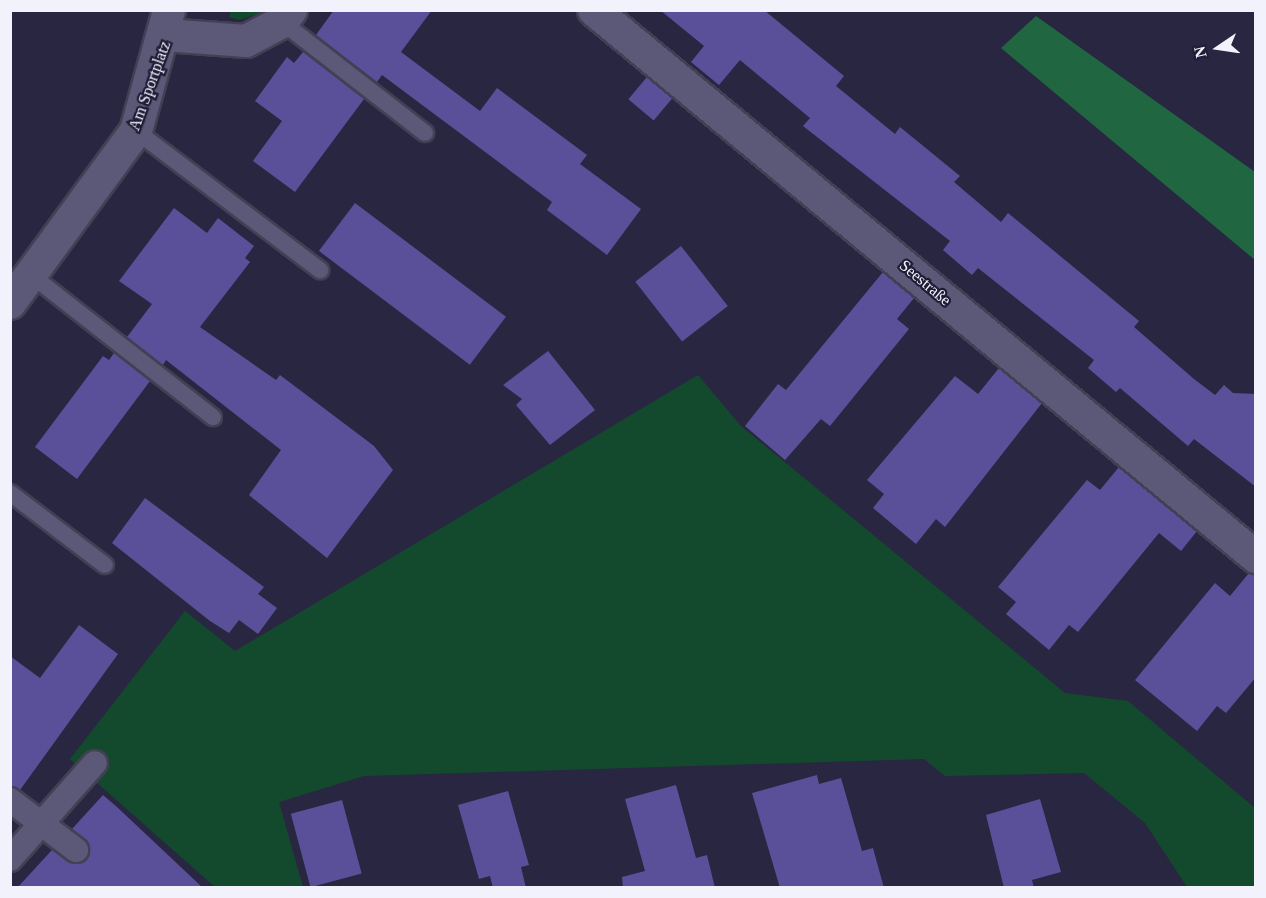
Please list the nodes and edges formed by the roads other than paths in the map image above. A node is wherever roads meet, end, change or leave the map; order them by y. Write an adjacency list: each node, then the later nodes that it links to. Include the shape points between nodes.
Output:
1 (594, 10): 11 (street, Seestraße)
2 (286, 16): 3 (street, Am Sportplatz, via 246,41); 5 (lane)
3 (167, 23): 4 (street, Am Sportplatz)
4 (136, 131): 6 (lane); 7 (street, Am Sportplatz)
5 (425, 133)
6 (320, 270)
7 (31, 275): 8 (street, Am Sportplatz); 9 (lane)
8 (10, 303)
9 (213, 417)
10 (10, 493): 12 (lane)
11 (1256, 556)
12 (105, 565)
13 (95, 764): 15 (street)
14 (10, 800): 15 (street)
15 (42, 824): 16 (street); 17 (street)
16 (76, 850)
17 (10, 859)

